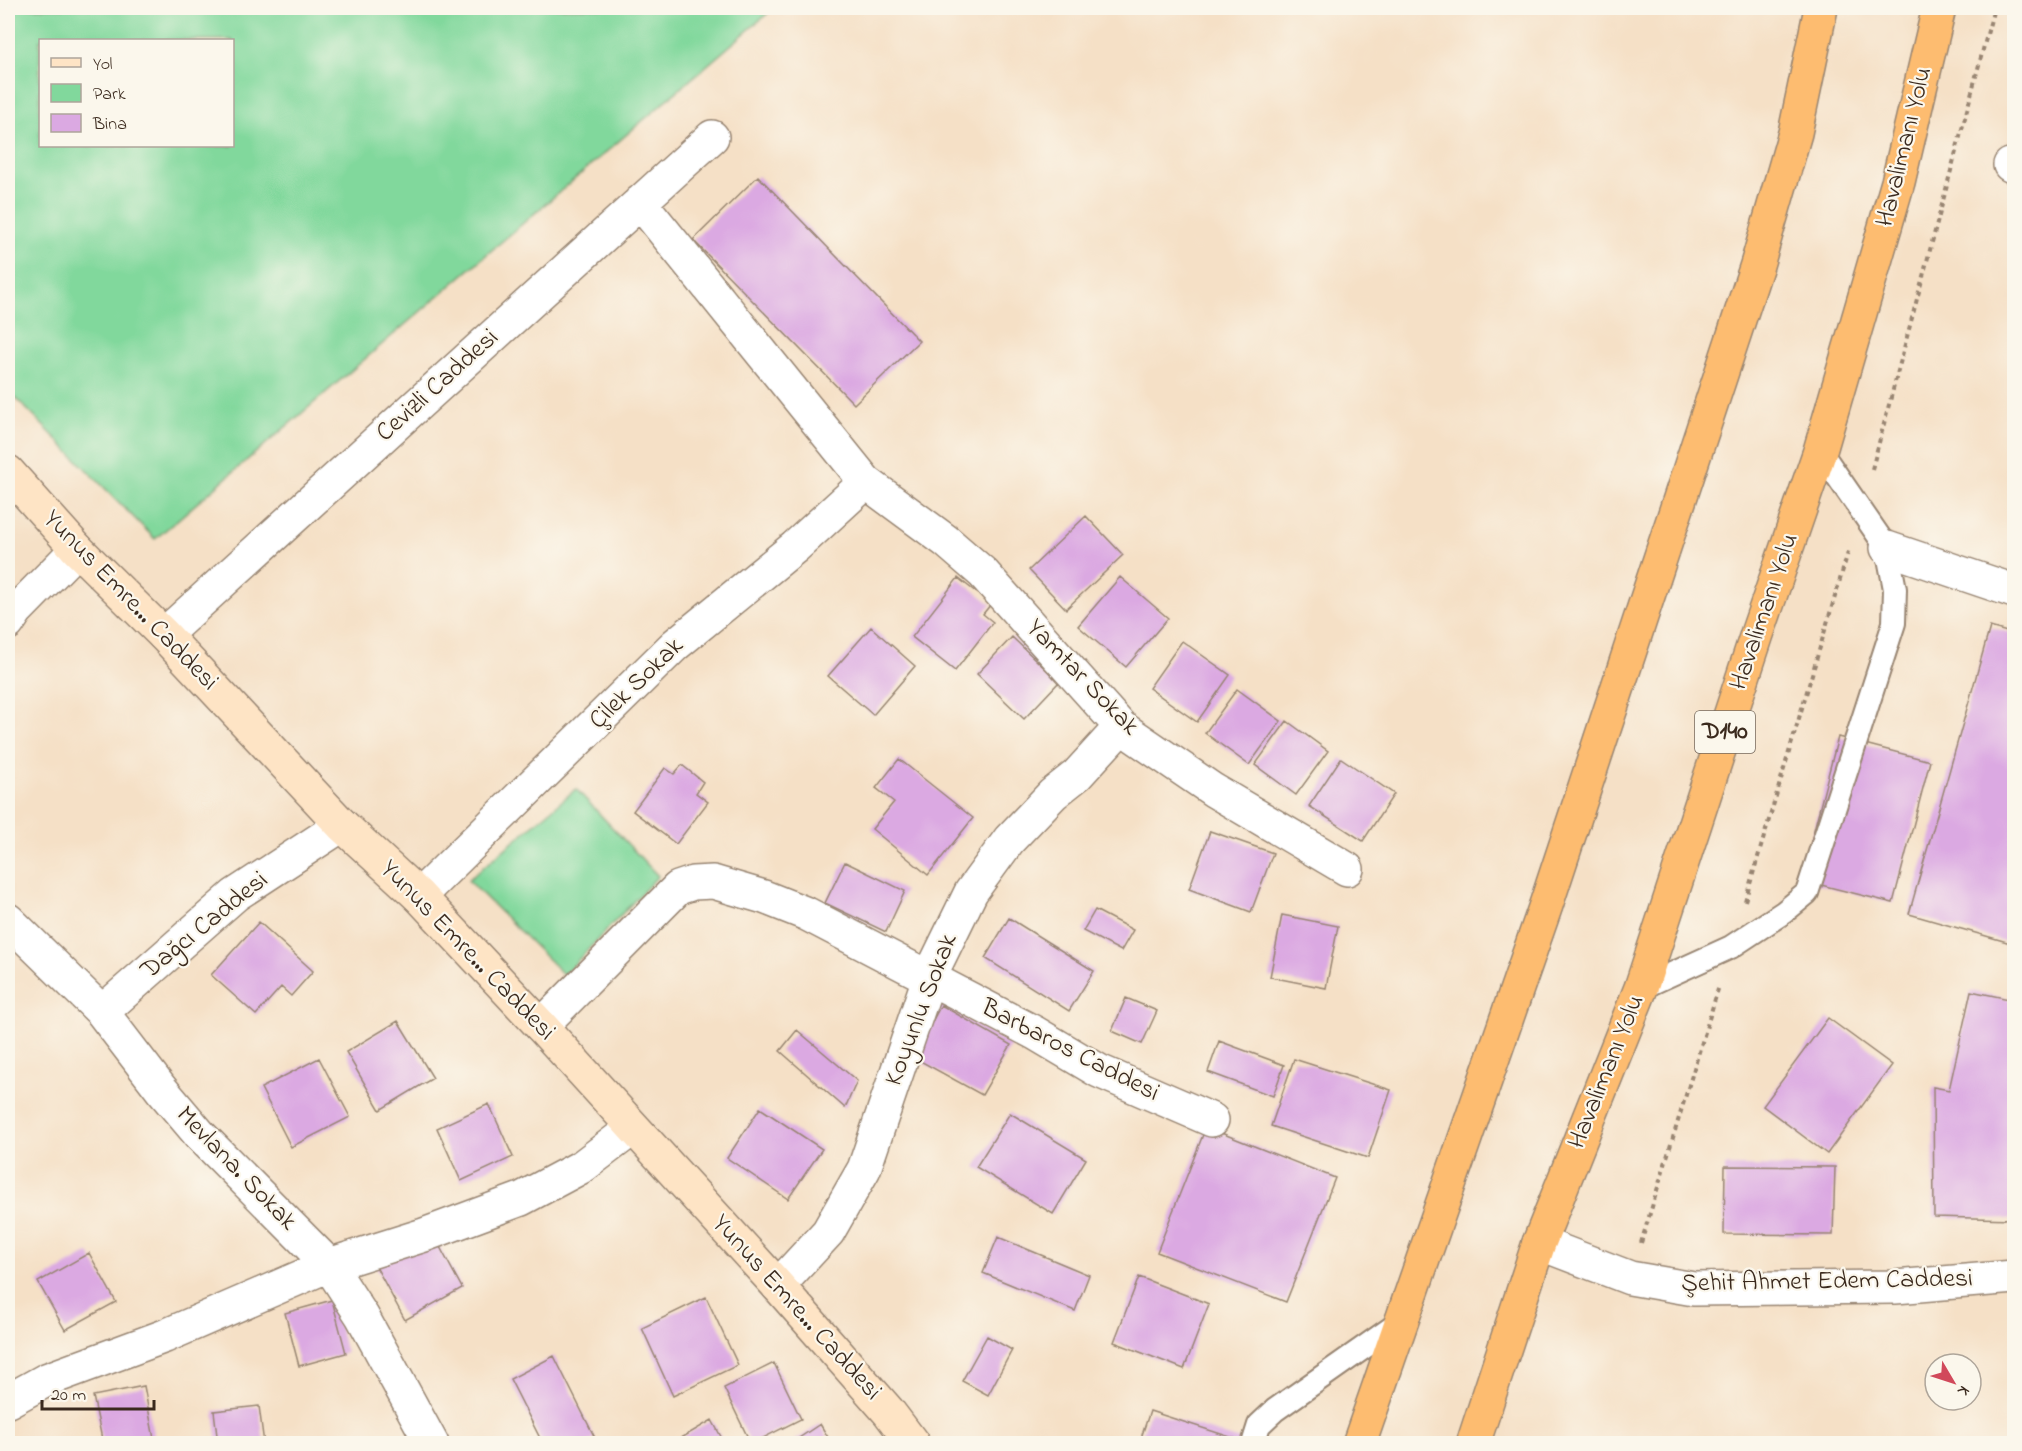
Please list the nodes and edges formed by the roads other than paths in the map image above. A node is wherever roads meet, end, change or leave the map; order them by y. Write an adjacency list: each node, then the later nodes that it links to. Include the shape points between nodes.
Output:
1 (1821, 8): 28 (highway, via 1795,133 1757,265 1546,905)
2 (1938, 8): 5 (highway, Havalimanı Yolu / D140, via 1898,182)
3 (712, 137): 4 (street, Cevizli Caddesi)
4 (640, 202): 7 (street, Yamtar Sokak); 12 (street, Cevizli Caddesi)
5 (1820, 451): 8 (lane); 19 (highway, Havalimanı Yolu / D140)
6 (8, 472): 9 (street, Yunus Emre... Caddesi)
7 (866, 482): 13 (street, Yamtar Sokak, via 983,573); 16 (street, Çilek Sokak, via 795,547 675,645)
8 (1887, 548): 10 (street); 19 (lane, via 1895,590 1894,623 1807,893 1731,947)
9 (77, 549): 11 (street); 12 (street, Yunus Emre... Caddesi)
10 (2014, 591)
11 (8, 623)
12 (164, 635): 14 (street, Yunus Emre... Caddesi)
13 (1121, 727): 15 (street, Yamtar Sokak, via 1213,790); 18 (street, Koyunlu Sokak, via 1009,840 971,892)
14 (342, 825): 16 (street, Yunus Emre... Caddesi); 20 (street, Dağcı Caddesi, via 235,895)
15 (1347, 869)
16 (419, 897): 21 (street, Yunus Emre... Caddesi)
17 (8, 920): 20 (street, Mevlana. Sokak)
18 (928, 978): 21 (street, Barbaros Caddesi, via 807,914 713,882 693,883 678,888); 22 (street, Barbaros Caddesi, via 1099,1071); 27 (street, Koyunlu Sokak, via 864,1169 828,1232)
19 (1641, 988): 24 (highway, Havalimanı Yolu / D140)
20 (102, 1012): 25 (street, Mevlana. Sokak, via 200,1135)
21 (541, 1026): 23 (street, Yunus Emre... Caddesi)
22 (1212, 1120)
23 (633, 1128): 25 (street, via 583,1166 521,1199); 27 (street, Yunus Emre... Caddesi)
24 (1539, 1243): 26 (street, Şehit Ahmet Edem Caddesi, via 1630,1278 1694,1289 1895,1287); 34 (highway, Havalimanı Yolu / D140)
25 (329, 1265): 29 (street, via 165,1336 46,1380); 30 (street, Mevlana. Sokak, via 362,1316)
26 (2014, 1277)
27 (778, 1286): 31 (street, Yunus Emre... Caddesi)
28 (1403, 1320): 32 (lane, via 1275,1410 1259,1425); 33 (highway)
29 (8, 1401)
30 (432, 1443)
31 (913, 1443)
32 (1253, 1443)
33 (1359, 1443)
34 (1473, 1443)

